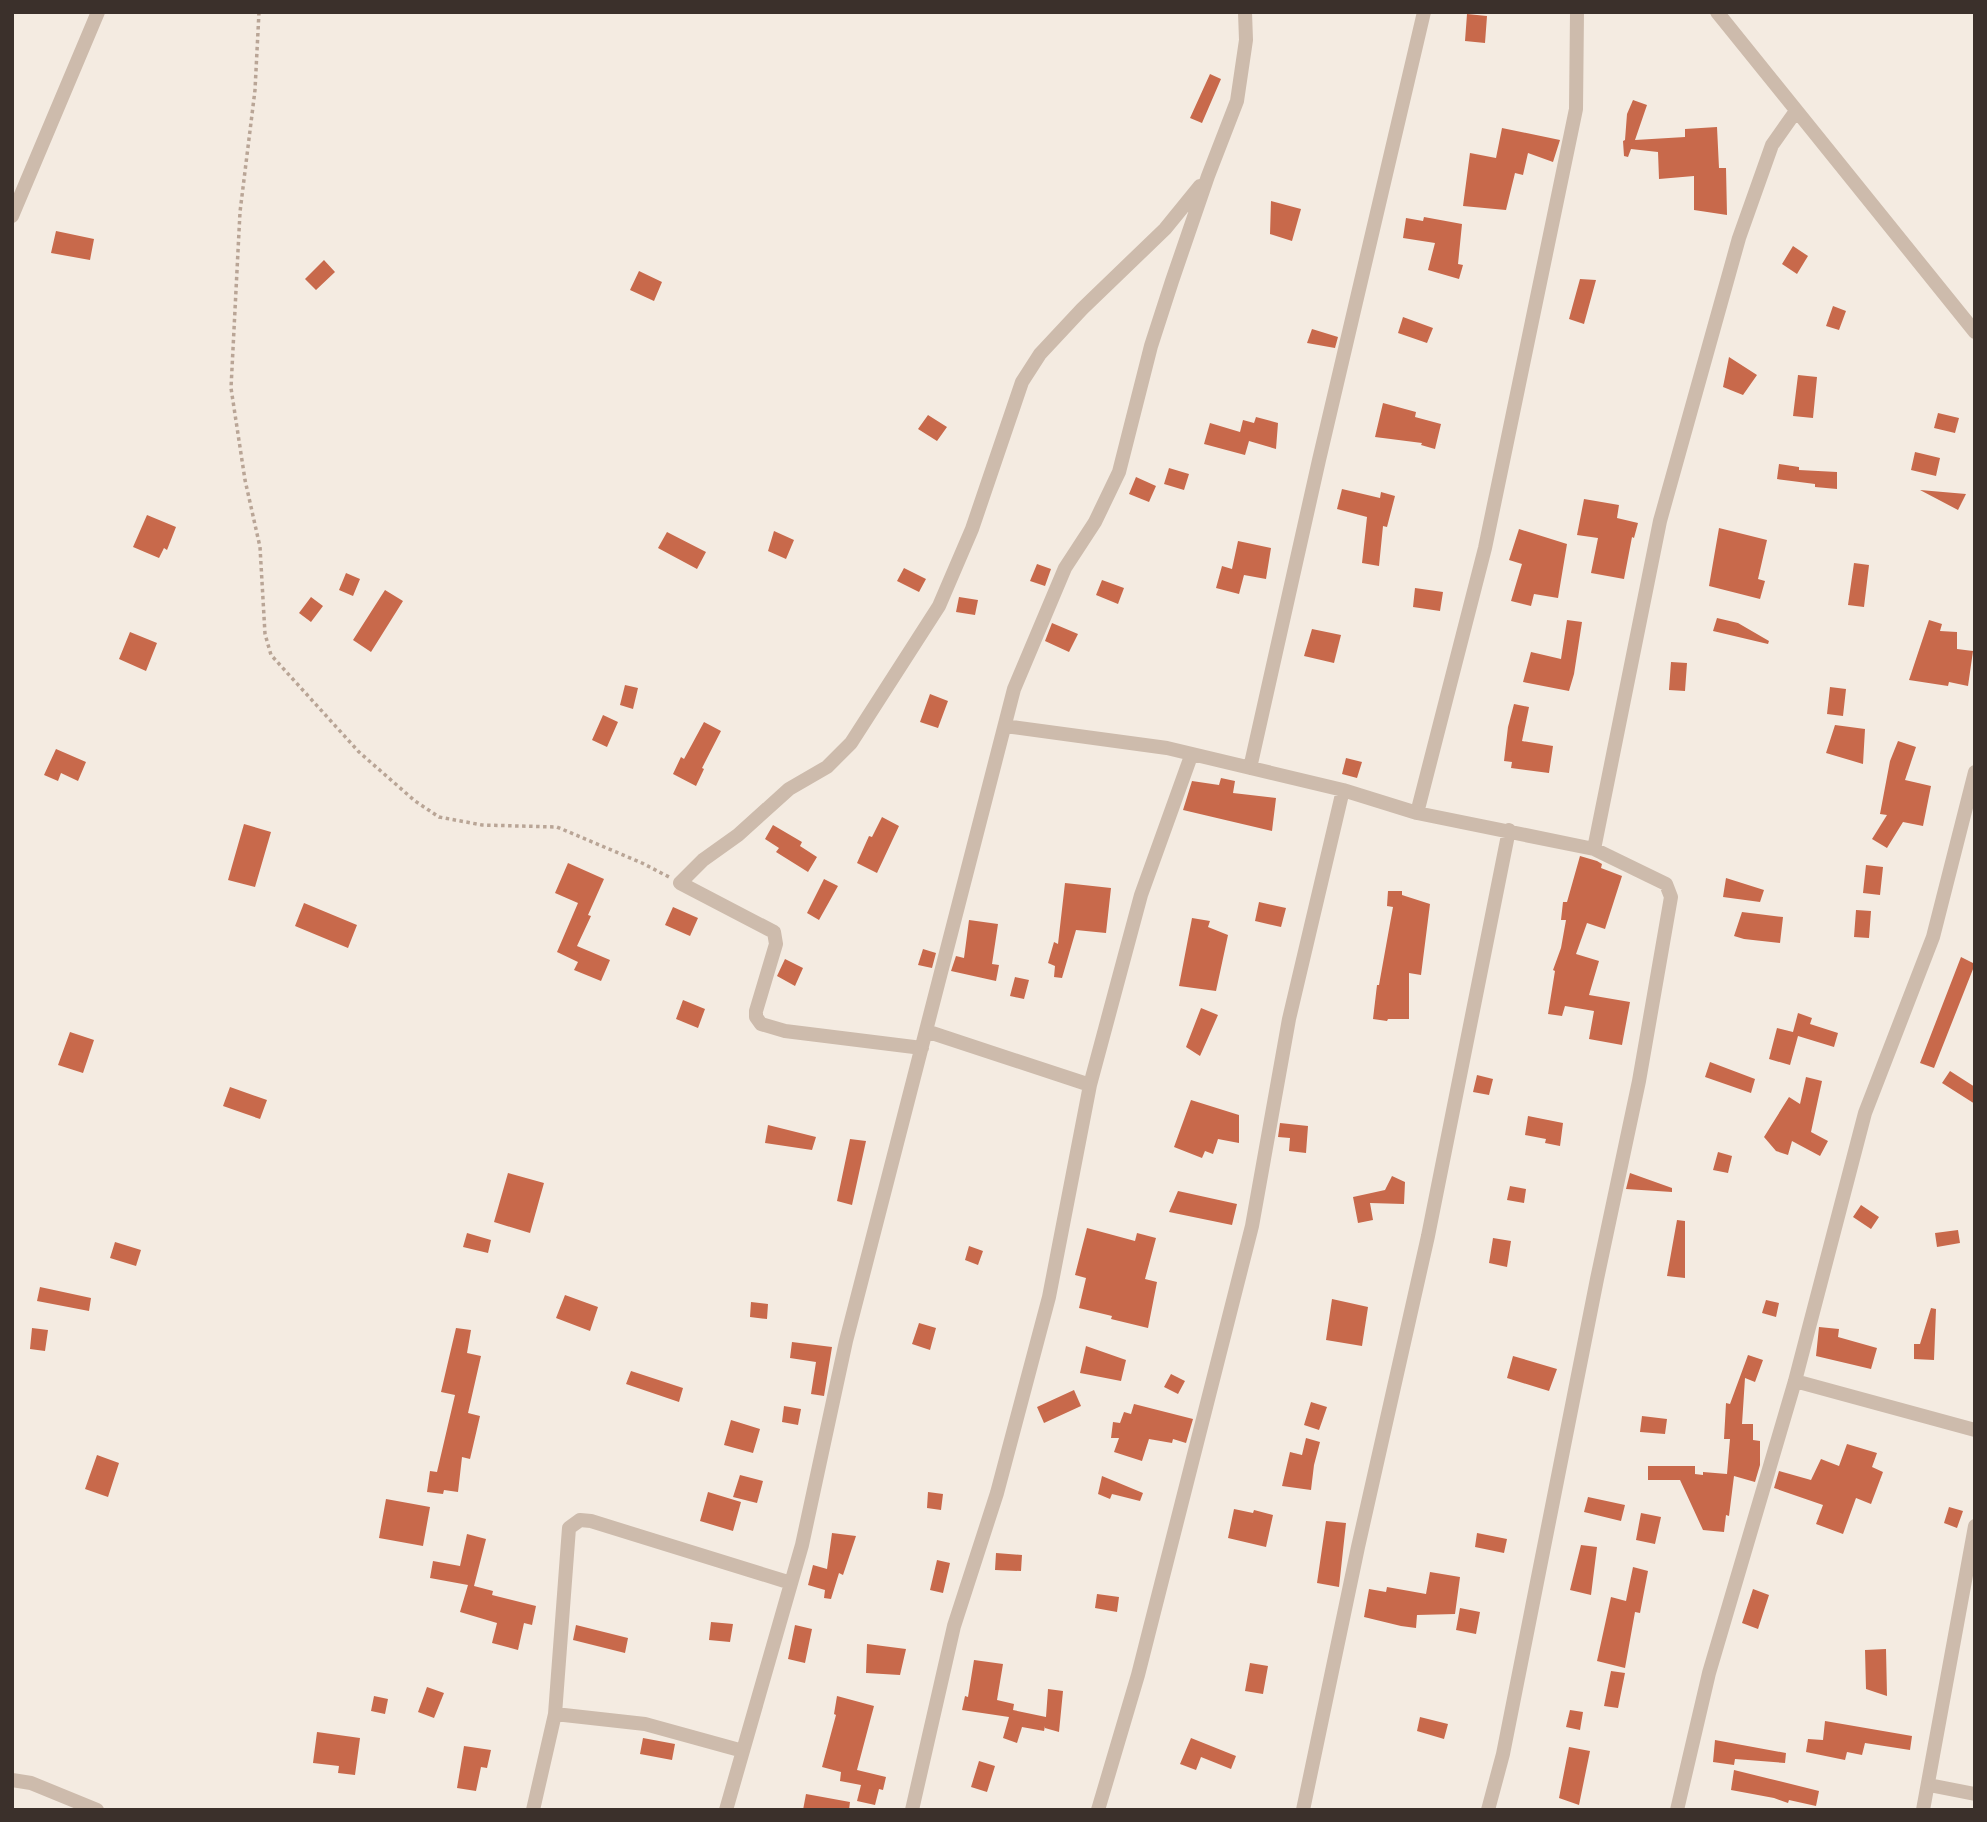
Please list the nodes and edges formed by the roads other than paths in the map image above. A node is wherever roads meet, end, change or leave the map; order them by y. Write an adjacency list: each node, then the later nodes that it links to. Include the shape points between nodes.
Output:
1 (98, 12): 8 (street)
2 (1245, 12): 7 (street, via 1246,40 1237,101)
3 (1424, 12): 12 (street)
4 (1577, 12): 15 (street, via 1576,109 1485,548)
5 (1717, 12): 6 (street)
6 (1796, 111): 9 (street); 17 (street, via 1772,145 1739,238 1660,521)
7 (1208, 176): 10 (street, via 1152,346 1119,472 1096,522 1065,568 1014,689); 19 (street, via 1165,229 1040,354 1022,382 972,529 939,606 851,743 827,767 789,789 680,883 774,932 776,944 756,1011 761,1024)
8 (12, 216)
9 (1975, 332)
10 (1005, 726): 11 (street, via 1167,748); 18 (street)
11 (1191, 756): 12 (street); 20 (street, via 1141,895)
12 (1250, 768): 14 (street)
13 (1975, 772): 21 (street, via 1933,937 1865,1114)
14 (1343, 790): 15 (street); 34 (street, via 1289,1019 1248,1239 1138,1675)
15 (1417, 813): 16 (street)
16 (1509, 830): 17 (street); 35 (street, via 1428,1236)
17 (1594, 849): 36 (street, via 1667,884 1671,897 1639,1081 1506,1741)
18 (926, 1031): 19 (street); 20 (street)
19 (922, 1048): 24 (street, via 846,1341)
20 (1090, 1085): 33 (street, via 1049,1297 997,1493 954,1626)
21 (1795, 1381): 22 (street); 37 (street, via 1709,1672)
22 (1975, 1430)
23 (1975, 1526): 28 (street)
24 (791, 1583): 25 (street, via 580,1520 569,1528); 26 (street)
25 (555, 1714): 26 (street, via 645,1724); 31 (street)
26 (743, 1751): 32 (street)
27 (12, 1780): 30 (street)
28 (1929, 1785): 29 (street); 38 (street)
29 (1975, 1794)
30 (97, 1810)
31 (533, 1810)
32 (726, 1810)
33 (912, 1810)
34 (1098, 1810)
35 (1303, 1810)
36 (1488, 1810)
37 (1677, 1810)
38 (1923, 1810)

